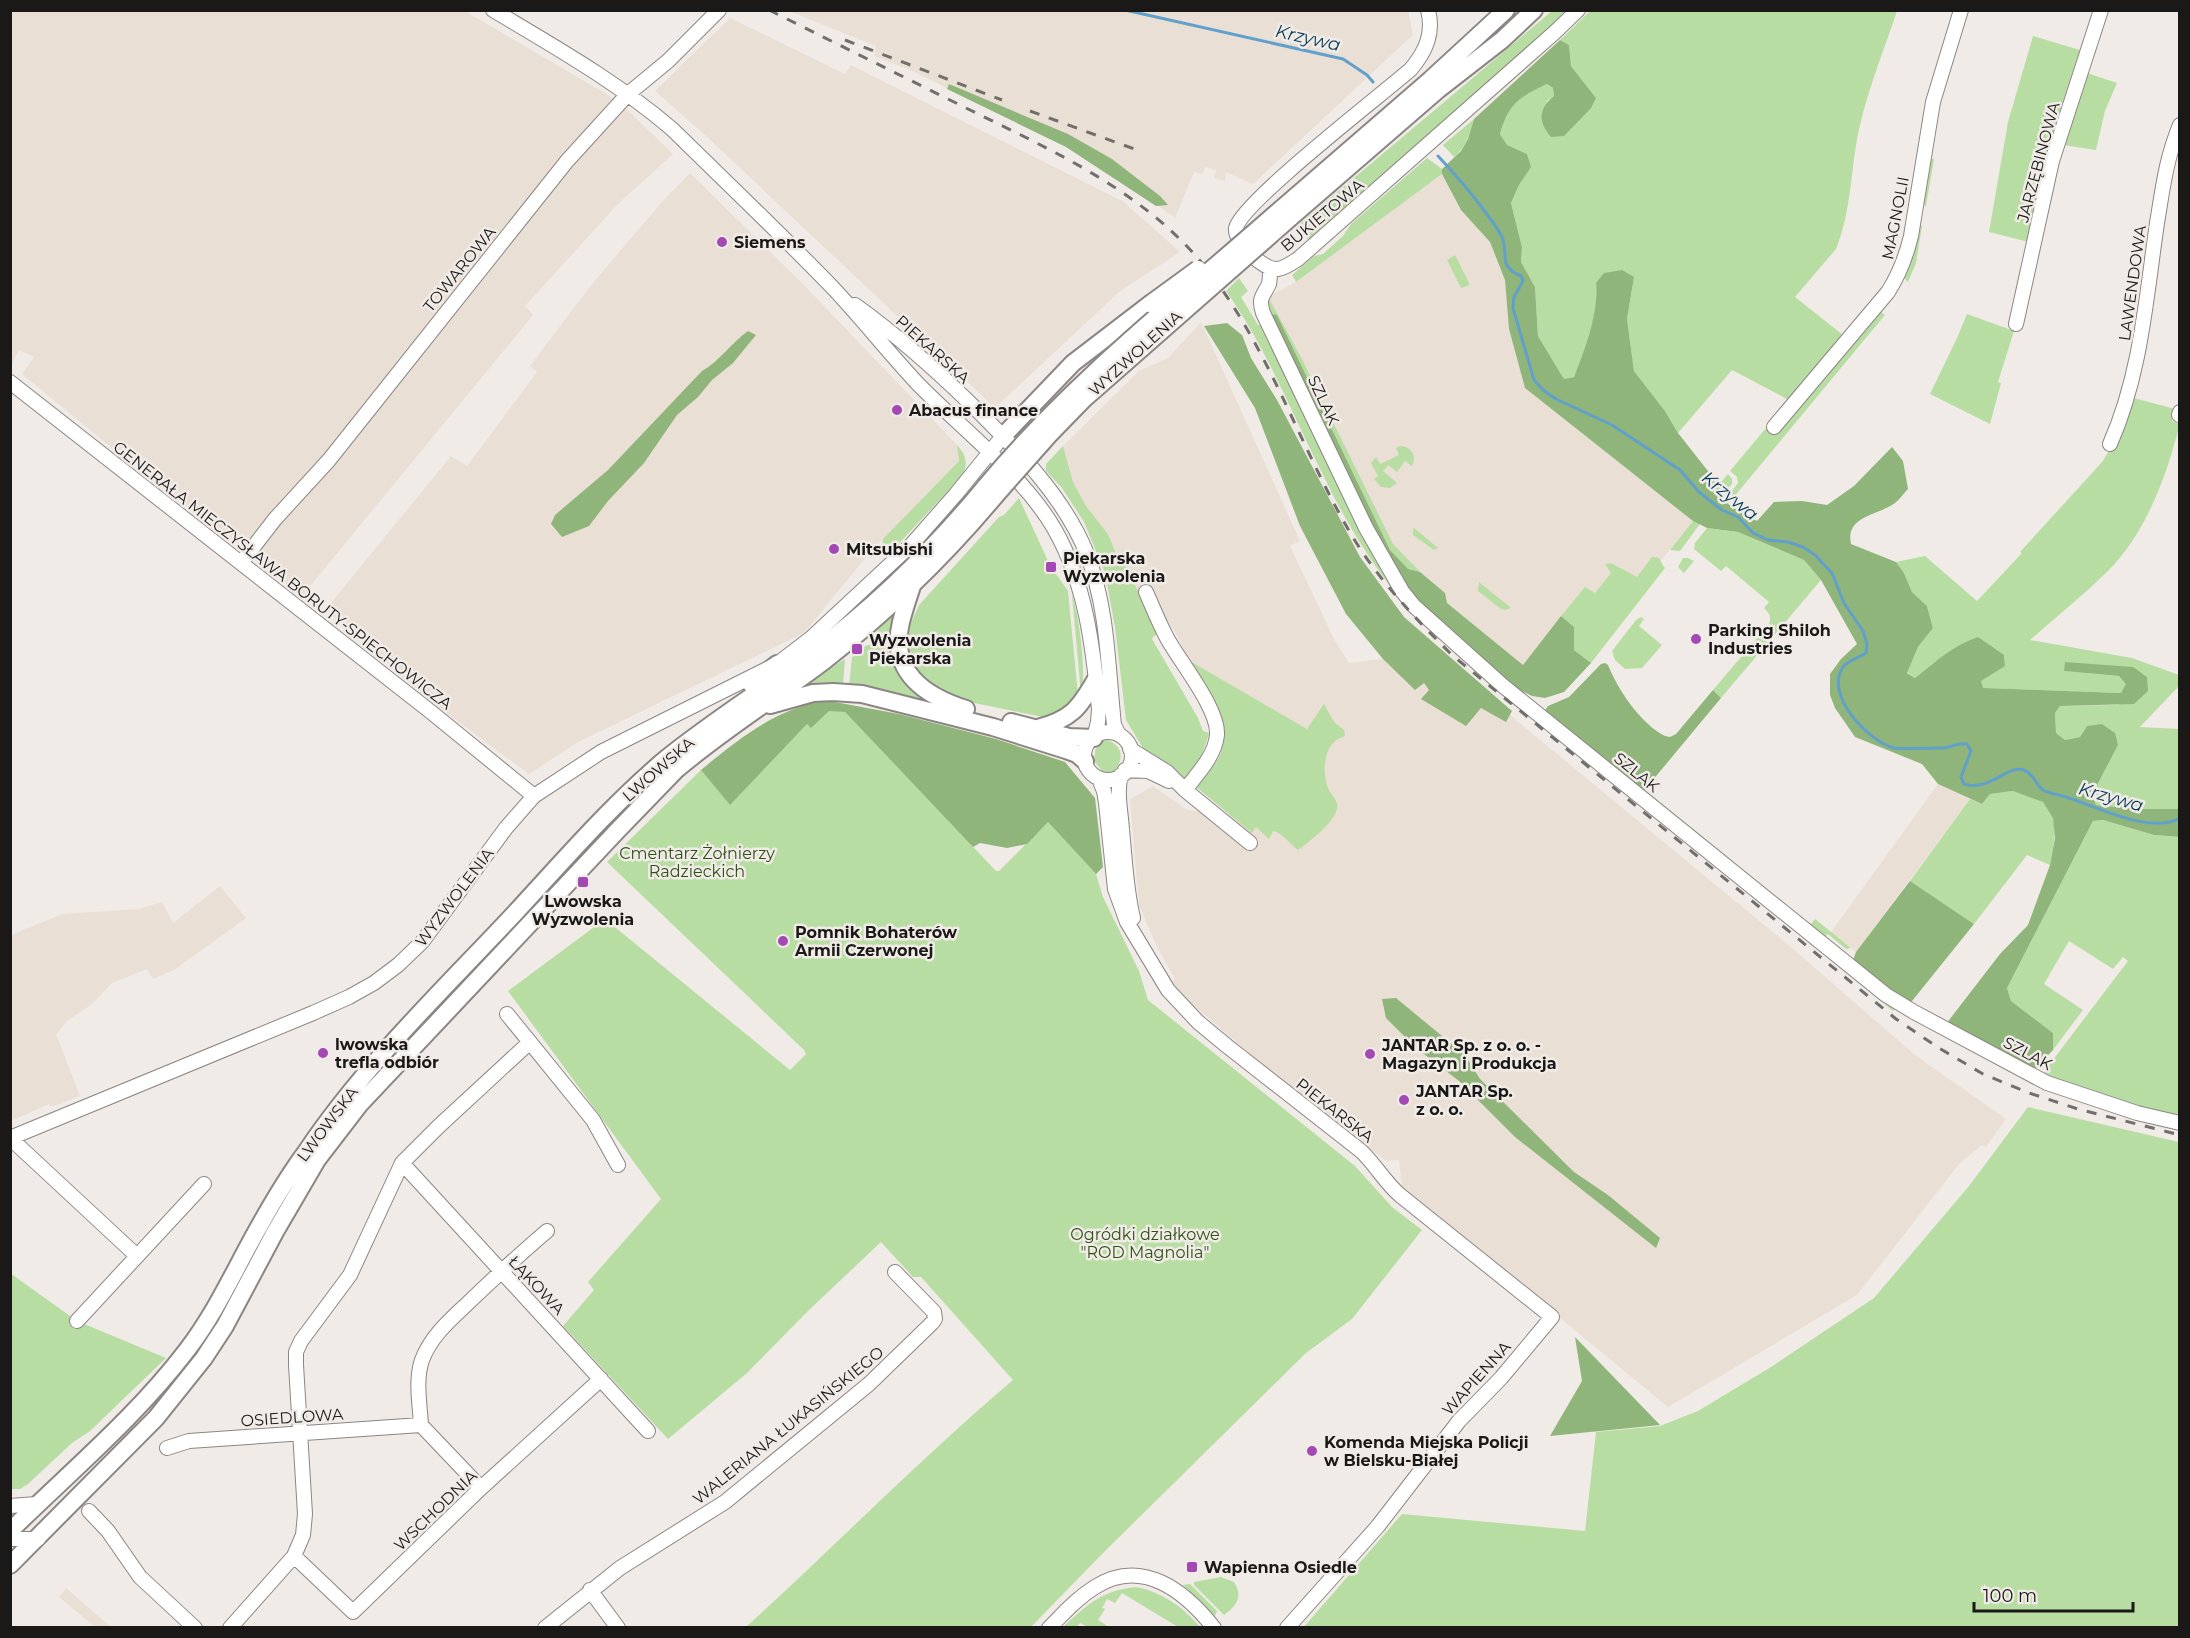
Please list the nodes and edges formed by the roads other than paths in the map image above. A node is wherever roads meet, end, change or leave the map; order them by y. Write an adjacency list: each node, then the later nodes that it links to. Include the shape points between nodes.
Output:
1 (493, 10): 9 (street, PIEKARSKA)
2 (719, 10): 9 (street, TOWAROWA)
3 (1428, 10): 13 (street, BUKIETOWA, via 1431,27 1422,57 1276,182 1240,219 1236,229 1238,240)
4 (1506, 10): 11 (main road, WYZWOLENIA)
5 (1534, 10): 11 (main road, WYZWOLENIA)
6 (1578, 10): 13 (street, BUKIETOWA, via 1298,258 1281,268)
7 (1961, 10): 17 (street, MAGNOLII, via 1933,102 1911,236 1899,275)
8 (2101, 10): 15 (street, JARZĘBINOWA, via 2049,171)
9 (628, 94): 14 (street, PIEKARSKA, via 672,129); 22 (street, TOWAROWA, via 567,161 329,460)
10 (2180, 125): 19 (street, LAWENDOWA, via 2166,164 2136,364)
11 (1286, 214): 12 (main road, WYZWOLENIA, bridge); 21 (main road, WYZWOLENIA, bridge, via 1084,399)
12 (1224, 259): 18 (main road, bridge, via 1198,269 1073,363); 21 (main road, WYZWOLENIA, bridge, via 1083,381 1032,433)
13 (1270, 268): 43 (street, SZLAK, via 1269,284 1260,302 1263,313 1371,538 1402,591 1428,620 1502,685 1886,995 2048,1083 2129,1111)
14 (834, 289): 18 (street, PIEKARSKA, via 927,363); 20 (street, PIEKARSKA, via 918,384)
15 (2016, 324)
16 (10, 382): 22 (street, GENERAŁA MIECZYSŁAWA BORUTY-SPIECHOWICZA)
17 (1774, 427)
18 (1003, 436): 20 (street, WYZWOLENIA); 30 (street, PIEKARSKA, via 1061,506 1087,554 1100,602)
19 (2110, 444)
20 (989, 454): 25 (street, WYZWOLENIA, via 892,564); 26 (street, PIEKARSKA, via 1041,509 1066,553 1085,609)
21 (990, 492): 23 (main road, WYZWOLENIA); 27 (main road, WYZWOLENIA, via 883,596)
22 (241, 563): 38 (street, GENERAŁA MIECZYSŁAWA BORUTY-SPIECHOWICZA)
23 (912, 586): 28 (main road, WYZWOLENIA, via 848,642); 29 (main road, via 899,640 905,668 913,680 939,700)
24 (1146, 592): 37 (street, via 1167,639 1216,722 1214,746)
25 (777, 664): 33 (main road, via 682,737); 38 (street, WYZWOLENIA, via 601,752)
26 (1096, 679): 29 (main road, via 1076,711 1059,722); 31 (street, PIEKARSKA, via 1099,709)
27 (771, 684): 33 (main road, LWOWSKA)
28 (752, 711): 34 (main road, via 813,693 862,694 993,727 1077,754); 65 (main road, LWOWSKA, via 697,752 648,798 360,1104 317,1160 204,1358 156,1418)
29 (1037, 728): 31 (main road, via 1069,737)
30 (1118, 733): 31 (street, via 1102,733); 32 (street)
31 (1094, 738): 34 (street, via 1086,744)
32 (1130, 749): 35 (street, via 1132,759); 37 (street, via 1159,766)
33 (670, 756): 60 (main road, LWOWSKA, via 598,824 349,1093 283,1185 227,1288 188,1348 140,1404)
34 (1085, 761): 36 (street, via 1088,770)
35 (1123, 772): 36 (street, via 1107,780); 37 (street, via 1148,771); 40 (street, PIEKARSKA, via 1118,784 1128,895)
36 (1099, 779): 40 (street, PIEKARSKA, via 1105,797 1115,889 1127,922)
37 (1185, 790): 39 (street)
38 (534, 796): 44 (street, WYZWOLENIA, via 422,942 374,983 313,1013)
39 (1250, 843)
40 (1139, 940): 52 (street, PIEKARSKA, via 1168,990 1198,1022 1361,1150 1401,1196)
41 (507, 1014): 42 (street)
42 (530, 1042): 45 (street); 46 (street, via 593,1120)
43 (2180, 1123)
44 (10, 1138): 49 (street)
45 (402, 1162): 50 (street, ŁĄKOWA); 57 (street, via 350,1275 298,1346)
46 (618, 1165)
47 (204, 1184): 49 (street)
48 (547, 1231): 50 (street)
49 (137, 1256): 53 (street)
50 (501, 1270): 54 (street, ŁĄKOWA); 55 (street, via 441,1328 430,1344 418,1380)
51 (895, 1272): 68 (street, WALERIANA ŁUKASIŃSKIEGO, via 934,1311 932,1323 869,1384 724,1502)
52 (1552, 1317): 75 (street, WAPIENNA, via 1459,1421 1378,1526)
53 (77, 1321)
54 (601, 1379): 56 (street, ŁĄKOWA); 59 (street, WSCHODNIA)
55 (421, 1425): 57 (street, OSIEDLOWA); 59 (street)
56 (648, 1431)
57 (301, 1433): 58 (street, OSIEDLOWA, via 189,1441); 66 (street, via 305,1514 303,1535)
58 (167, 1448)
59 (481, 1488): 66 (street, WSCHODNIA, via 353,1612)
60 (37, 1504): 61 (street); 63 (main road, LWOWSKA)
61 (10, 1506)
62 (89, 1511): 69 (street, via 140,1577)
63 (10, 1531)
64 (10, 1539): 65 (street)
65 (38, 1539): 67 (main road, LWOWSKA)
66 (294, 1556): 70 (street)
67 (10, 1565)
68 (590, 1590): 71 (street, WALERIANA ŁUKASIŃSKIEGO); 72 (street)
69 (195, 1628)
70 (230, 1628)
71 (544, 1628)
72 (618, 1628)
73 (1049, 1628): 74 (street, via 1097,1585 1136,1576 1160,1581 1176,1590 1195,1604)
74 (1214, 1628)
75 (1287, 1628)

